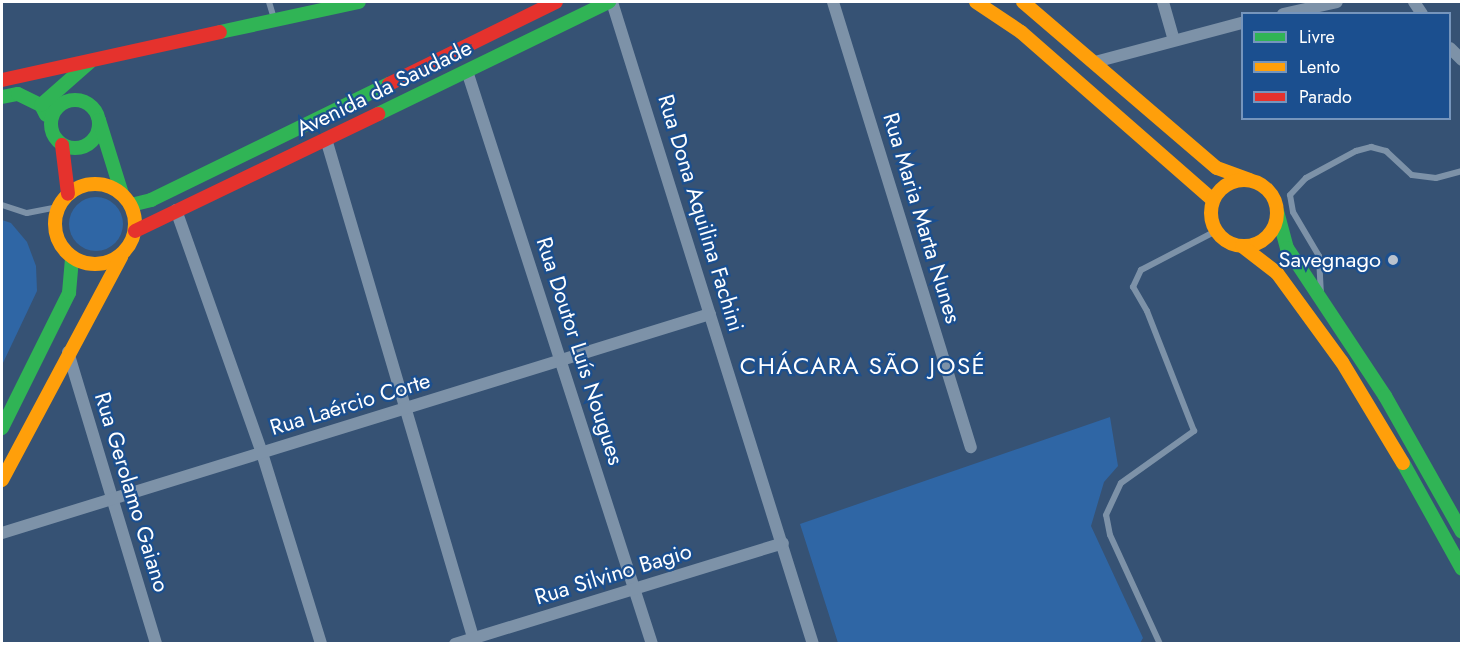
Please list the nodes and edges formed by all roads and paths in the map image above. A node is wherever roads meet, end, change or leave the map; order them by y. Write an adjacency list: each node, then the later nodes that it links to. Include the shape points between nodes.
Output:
1 (269, 2): 12 (lane)
2 (358, 2): 10 (street)
3 (556, 2): 31 (street, Avenida da Saudade, via 151,200)
4 (610, 2): 18 (street, Avenida da Saudade); 43 (street, Rua Dona Aquilina Fachini)
5 (833, 2): 48 (street, Rua Maria Marta Nunes)
6 (976, 2): 32 (street, via 1021,32 1136,137)
7 (1023, 2): 16 (street)
8 (1163, 2): 14 (street)
9 (1337, 2): 11 (street)
10 (341, 4): 12 (street)
11 (1292, 12)
12 (275, 21): 15 (street)
13 (1241, 23): 14 (street)
14 (1173, 38): 16 (street)
15 (90, 62): 17 (street); 20 (street)
16 (1095, 63): 29 (street, via 1217,168)
17 (60, 68): 19 (street); 20 (street)
18 (467, 71): 26 (street, Avenida da Saudade); 45 (street, Rua Doutor Luís Nougues)
19 (2, 80)
20 (67, 86): 22 (street); 23 (street)
21 (2, 97): 22 (street, via 18,94)
22 (41, 105): 25 (street)
23 (91, 105): 24 (street); 25 (street, via 70,100 57,108)
24 (99, 119): 27 (street, via 97,134 87,145); 31 (street)
25 (51, 123): 27 (street)
26 (326, 139): 35 (street, Avenida da Saudade); 46 (street)
27 (62, 145): 30 (street)
28 (1461, 171): 42 (lane, via 1436,178 1412,175 1386,151 1371,147 1306,178 1290,195 1293,212 1319,256)
29 (1250, 180): 32 (street, via 1228,184); 36 (street, via 1269,191)
30 (68, 194): 31 (street, via 101,184); 34 (street)
31 (126, 199): 37 (street)
32 (1213, 200): 38 (street)
33 (2, 205): 34 (lane, via 27,213)
34 (58, 207): 41 (street, via 56,235)
35 (176, 210): 37 (street, Avenida da Saudade); 49 (street)
36 (1277, 211): 39 (street, via 1271,232 1263,240); 42 (street, via 1287,248)
37 (135, 231): 40 (street)
38 (1216, 231): 39 (street); 63 (lane, via 1141,270 1133,287 1147,311 1194,431 1121,483 1106,515 1110,535)
39 (1242, 246): 55 (street, via 1277,273 1342,362 1431,509)
40 (120, 257): 41 (street, via 96,265); 44 (street)
41 (72, 258): 47 (street, via 69,293)
42 (1320, 301): 52 (street, via 1385,396)
43 (710, 314): 45 (street, Rua Laércio Corte); 54 (street, Rua Dona Aquilina Fachini)
44 (68, 352): 50 (street); 51 (street, Rua Gerolamo Gaiano)
45 (561, 360): 46 (street, Rua Laércio Corte); 56 (street, Rua Doutor Luís Nougues)
46 (407, 408): 49 (street, Rua Laércio Corte); 57 (street)
47 (2, 428)
48 (971, 447)
49 (262, 453): 51 (street, Rua Laércio Corte); 59 (street)
50 (2, 480)
51 (111, 499): 53 (street, Rua Laércio Corte); 58 (street, Rua Gerolamo Gaiano)
52 (1461, 532)
53 (2, 533)
54 (783, 543): 56 (street, Rua Silvino Bagio); 62 (street, Rua Dona Aquilina Fachini)
55 (1461, 569)
56 (634, 590): 57 (street, Rua Silvino Bagio); 61 (street, Rua Doutor Luís Nougues)
57 (474, 640): 60 (street, Rua Silvino Bagio)
58 (156, 644)
59 (321, 644)
60 (455, 644)
61 (652, 644)
62 (813, 644)
63 (1160, 644)

